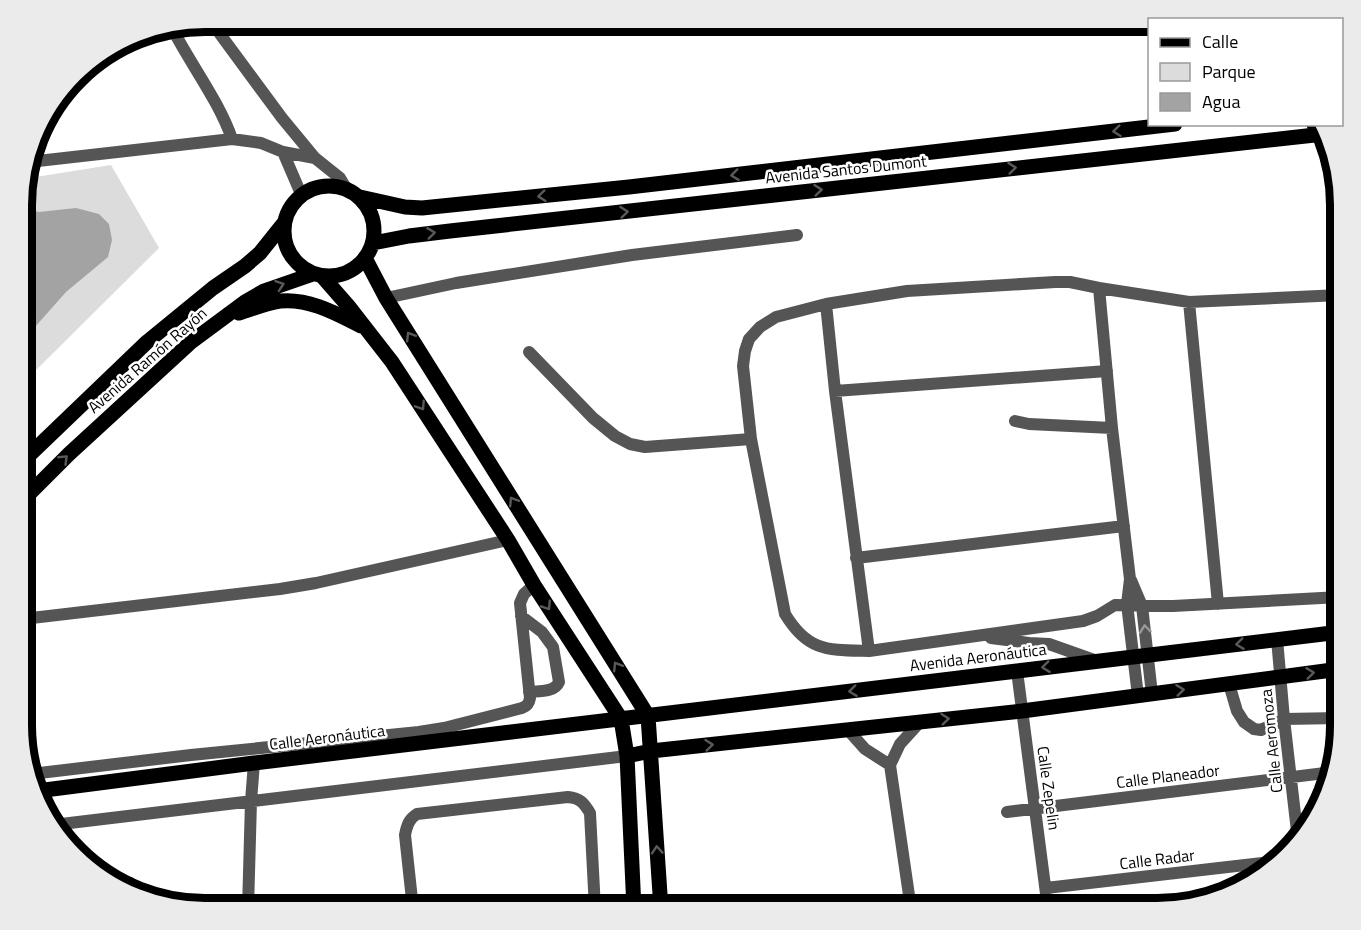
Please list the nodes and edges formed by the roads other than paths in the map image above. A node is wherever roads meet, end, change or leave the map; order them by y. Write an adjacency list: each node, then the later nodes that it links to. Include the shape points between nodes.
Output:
1 (219, 32): 7 (street)
2 (175, 34): 5 (street)
3 (1158, 126): 11 (main road, Avenida Santos Dumont, one-way to 11, via 422,208)
4 (1315, 135): 14 (main road, Avenida Santos Dumont, one-way to 4, via 450,231)
5 (232, 139): 6 (street, via 261,143); 8 (street)
6 (283, 152): 7 (street); 10 (street)
7 (315, 158): 9 (street, via 340,178)
8 (37, 161)
9 (346, 188): 10 (main road, via 317,186); 11 (main road)
10 (302, 194): 12 (main road, via 290,207)
11 (360, 197): 14 (main road, via 370,210 375,227)
12 (284, 223): 16 (main road, via 286,248 302,268); 30 (main road, Avenida Ramón Rayón, via 260,253 147,342)
13 (797, 235): 19 (street, via 632,255)
14 (373, 243): 15 (main road)
15 (365, 258): 16 (main road, via 338,276); 19 (main road)
16 (317, 275): 22 (main road, Avenida Ramón Rayón, one-way to 16, via 264,291); 23 (main road)
17 (1099, 288): 20 (street); 21 (street, via 1055,282 907,291); 25 (street)
18 (1329, 296): 20 (street)
19 (386, 298): 56 (main road, one-way to 19)
20 (1189, 302): 39 (street)
21 (826, 304): 26 (street); 29 (street, via 776,317 749,339 743,366)
22 (219, 320): 23 (main road, via 279,301 292,301 323,309); 31 (main road, Avenida Ramón Rayón, one-way to 22, via 190,342)
23 (364, 328): 33 (main road, one-way to 33, via 392,362)
24 (529, 352): 29 (street, via 593,418 630,444 645,447)
25 (1107, 371): 26 (street); 28 (street)
26 (835, 391): 34 (street)
27 (1015, 421): 28 (street)
28 (1112, 428): 32 (street)
29 (751, 439): 46 (street, via 785,614 803,638 816,646)
30 (32, 451)
31 (32, 490)
32 (1124, 526): 34 (street); 35 (street)
33 (508, 540): 36 (main road); 42 (street, via 280,589)
34 (856, 558): 46 (street)
35 (1130, 579): 38 (street); 40 (street)
36 (534, 585): 41 (street, via 522,598); 58 (main road, one-way to 58)
37 (1329, 598): 39 (street)
38 (1127, 604): 40 (street); 44 (street, via 1115,604 1090,619); 47 (street)
39 (1218, 604): 40 (street)
40 (1142, 606): 47 (street, one-way to 40)
41 (521, 616): 53 (street); 53 (street, via 542,632 553,647 559,682 554,688)
42 (32, 618)
43 (1329, 633): 45 (main road, Avenida Aeronáutica)
44 (976, 636): 46 (street); 48 (street, via 1049,644)
45 (1277, 639): 47 (main road, Avenida Aeronáutica, one-way to 47); 51 (street, Calle Aeromoza)
46 (869, 651)
47 (1141, 656): 48 (main road, Avenida Aeronáutica); 54 (street)
48 (1098, 661): 49 (main road, Avenida Aeronáutica, one-way to 49)
49 (1017, 670): 55 (street, Calle Zepelin); 56 (main road, Avenida Aeronáutica, one-way to 56)
50 (1329, 670): 51 (main road, one-way to 50)
51 (1280, 677): 52 (main road); 59 (street, Calle Aeromoza)
52 (1229, 684): 54 (main road, one-way to 52); 59 (street, via 1237,711 1254,729 1261,730)
53 (529, 692): 66 (street, via 529,703 522,708 432,730)
54 (1145, 695): 55 (main road)
55 (1022, 711): 60 (main road, one-way to 55); 71 (street, Calle Zepelin)
56 (648, 716): 58 (main road, Avenida Aeronáutica); 62 (main road)
57 (1329, 718): 59 (street)
58 (621, 719): 63 (main road); 64 (main road, Calle Aeronáutica)
59 (1284, 719): 68 (street, Calle Aeromoza)
60 (920, 722): 61 (main road); 65 (street, via 900,744)
61 (848, 730): 62 (main road, one-way to 61); 65 (street, via 865,749)
62 (651, 752): 63 (main road); 81 (main road, one-way to 62)
63 (627, 756): 70 (street); 80 (main road)
64 (254, 763): 69 (main road, Calle Aeronáutica); 70 (street)
65 (890, 765): 82 (street)
66 (38, 773)
67 (1323, 773): 68 (street, Calle Planeador)
68 (1291, 777): 71 (street, Calle Planeador); 74 (street, Calle Aeromoza)
69 (44, 790)
70 (251, 801): 73 (street); 77 (street)
71 (1036, 808): 72 (street, Calle Planeador); 76 (street, Calle Zepelin)
72 (1007, 812)
73 (63, 824)
74 (1297, 827)
75 (1259, 863): 76 (street, Calle Radar)
76 (1046, 888): 83 (street, Calle Zepelin)
77 (248, 898)
78 (412, 898): 79 (street, via 405,835 407,825 417,814 568,796 579,798 590,813)
79 (594, 898)
80 (633, 898)
81 (659, 898)
82 (908, 898)
83 (1047, 898)

